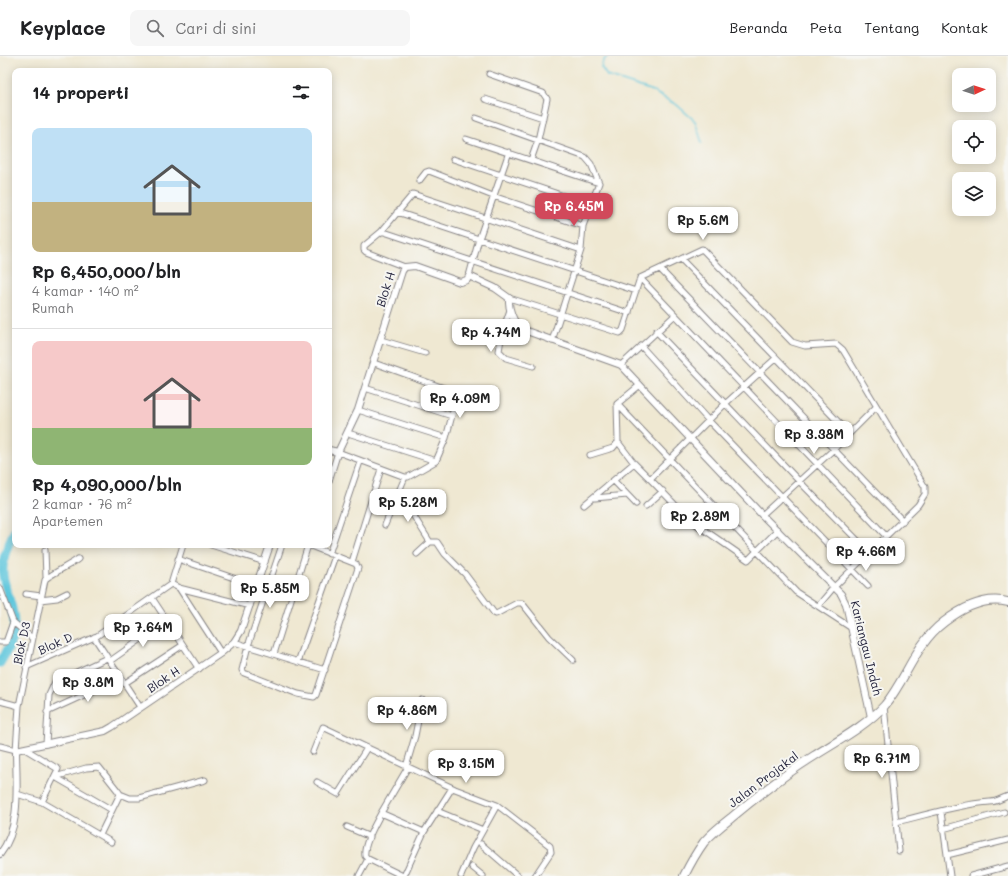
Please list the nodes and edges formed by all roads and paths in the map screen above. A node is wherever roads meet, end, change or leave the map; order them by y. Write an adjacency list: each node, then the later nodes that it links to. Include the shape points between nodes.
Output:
1 (490, 74): 4 (street, via 543,93 547,99)
2 (485, 98): 4 (street)
3 (476, 118): 6 (street)
4 (543, 118): 6 (street)
5 (466, 139): 7 (street)
6 (538, 140): 9 (street); 12 (street, via 585,157)
7 (509, 152): 9 (street); 10 (street)
8 (454, 159): 10 (street)
9 (531, 160): 12 (street)
10 (500, 176): 13 (street); 14 (street)
11 (419, 181): 13 (street, via 429,171)
12 (599, 183): 14 (street)
13 (493, 196): 16 (street); 17 (street)
14 (591, 205): 17 (street)
15 (397, 212): 16 (street, via 412,194); 18 (street); 19 (street)
16 (486, 217): 19 (street); 20 (street)
17 (583, 226): 20 (street)
18 (381, 232): 22 (street); 23 (street, via 367,243 364,250)
19 (479, 239): 22 (street); 25 (street)
20 (581, 250): 25 (street)
21 (681, 259): 24 (street); 40 (street); 50 (street, via 704,250 792,342 805,346 836,344)
22 (472, 262): 26 (street); 29 (street)
23 (405, 268): 26 (street, Blok H, via 415,266 460,282 467,280); 36 (street, Blok H)
24 (660, 269): 27 (street); 44 (street)
25 (574, 271): 28 (street); 29 (street)
26 (469, 276): 30 (street, via 495,288)
27 (640, 278): 28 (street); 34 (street)
28 (636, 291): 32 (street)
29 (568, 292): 32 (street); 33 (street)
30 (509, 298): 31 (street); 33 (street)
31 (510, 310): 37 (street, via 521,329); 43 (street, via 499,351 506,358)
32 (629, 313): 33 (street, via 620,333)
33 (560, 314): 37 (street)
34 (674, 316): 35 (street); 46 (street)
35 (656, 332): 38 (street); 49 (street)
36 (381, 340): 39 (street); 41 (street, Blok H)
37 (552, 341): 42 (street)
38 (641, 346): 42 (street); 53 (street)
39 (425, 352)
40 (776, 358): 44 (street); 55 (street)
41 (374, 363): 47 (street, Blok H); 52 (street, via 456,392 458,396)
42 (621, 365): 45 (street, Kariangau Indah)
43 (533, 366)
44 (759, 373): 46 (street); 59 (street)
45 (640, 385): 48 (street); 57 (street, Kariangau Indah)
46 (743, 386): 49 (street); 67 (street)
47 (366, 388): 51 (street, Blok H); 52 (street)
48 (617, 404): 58 (street); 63 (street)
49 (725, 404): 53 (street); 73 (street)
50 (876, 406): 55 (street); 83 (street, via 925,487 925,494 918,505)
51 (358, 410): 54 (street, Blok H); 56 (street)
52 (452, 416): 56 (street)
53 (709, 421): 57 (street); 77 (street)
54 (348, 432): 61 (street, Blok H); 64 (street)
55 (849, 433): 59 (street)
56 (446, 438): 64 (street)
57 (691, 439): 63 (street); 82 (street, Kariangau Indah)
58 (618, 442): 62 (street, via 613,448); 66 (street)
59 (833, 450): 67 (street); 83 (street)
60 (332, 451): 61 (street)
61 (338, 452): 65 (street); 69 (street)
62 (590, 455)
63 (669, 458): 71 (street); 97 (street)
64 (436, 461): 70 (street)
65 (360, 462): 68 (street); 88 (street)
66 (634, 463): 71 (street); 72 (street)
67 (816, 465): 73 (street); 86 (street)
68 (381, 469): 70 (street); 105 (street)
69 (332, 471)
70 (405, 477): 74 (street)
71 (650, 479): 75 (street)
72 (614, 481): 76 (street); 78 (street)
73 (798, 481): 77 (street); 98 (street)
74 (398, 491): 84 (street); 87 (street)
75 (663, 491): 81 (street); 97 (street, via 690,520 748,560)
76 (627, 495): 78 (street); 79 (street)
77 (783, 496): 82 (street); 106 (street)
78 (595, 498): 80 (street)
79 (636, 504)
80 (584, 506)
81 (646, 506)
82 (762, 515): 85 (street, Kariangau Indah)
83 (902, 521): 86 (street)
84 (385, 525)
85 (778, 530): 97 (street); 111 (street, Kariangau Indah)
86 (886, 536): 98 (street)
87 (430, 542): 100 (street); 133 (street, via 437,542 494,613 516,603 522,603 549,637)
88 (332, 545)
89 (182, 548): 103 (street)
90 (221, 548): 104 (street)
91 (269, 548): 104 (street, Blok H)
92 (281, 548): 129 (street)
93 (307, 548): 131 (street)
94 (315, 548): 99 (street)
95 (331, 548): 99 (street)
96 (45, 550): 107 (street, Blok D3)
97 (757, 551): 120 (street, via 796,592)
98 (870, 553): 106 (street)
99 (329, 554): 101 (street)
100 (417, 554)
101 (335, 556): 105 (street); 134 (street)
102 (78, 559): 107 (street)
103 (178, 559): 108 (street); 109 (street)
104 (265, 562): 109 (street, Blok H)
105 (352, 562): 137 (street, via 358,568)
106 (852, 570): 110 (street); 111 (street)
107 (46, 577): 116 (street, Blok D3)
108 (171, 584): 113 (street); 117 (street, Blok D)
109 (257, 586): 119 (street, Blok H)
110 (868, 586)
111 (834, 587): 120 (street); 123 (street, Kariangau Indah, via 846,604)
112 (0, 588): 122 (street)
113 (179, 588): 119 (street); 130 (street)
114 (67, 593): 116 (street, via 57,598)
115 (26, 594): 116 (street)
116 (41, 598): 125 (street, Blok D3)
117 (152, 598): 121 (street); 124 (street, Blok D)
118 (1008, 602): 142 (main road, Jalan Projakal, via 988,601 976,604 960,610 943,622 919,647)
119 (250, 606): 127 (street, Blok H)
120 (818, 606): 123 (street)
121 (167, 621): 128 (street); 132 (street)
122 (13, 623): 125 (street); 126 (street, via 6,642)
123 (852, 630): 145 (street, Kariangau Indah)
124 (94, 637): 132 (street); 135 (street, Blok D)
125 (32, 638): 135 (street, Blok D3)
126 (0, 642)
127 (234, 642): 129 (street); 130 (street, Blok H)
128 (183, 644): 136 (street); 138 (street)
129 (248, 646): 131 (street); 137 (street, via 241,667 244,673 298,694 314,697)
130 (221, 653): 136 (street, Blok H)
131 (274, 654): 134 (street)
132 (108, 659): 138 (street); 144 (street, via 57,680 51,688)
133 (573, 660)
134 (298, 662): 137 (street)
135 (26, 667): 141 (street, Blok D3)
136 (198, 669): 143 (street, Blok H)
137 (325, 670)
138 (123, 681): 143 (street); 144 (street)
139 (422, 700): 152 (street)
140 (0, 701): 141 (street)
141 (19, 706): 150 (street, Blok D3)
142 (884, 706): 145 (main road, Jalan Projakal); 167 (street)
143 (140, 707): 146 (street, Blok H, via 105,731)
144 (47, 712): 146 (street)
145 (872, 716): 189 (main road, Jalan Projakal, via 747,804 705,842)
146 (46, 744): 149 (street, Blok H)
147 (0, 746): 150 (street)
148 (367, 748): 151 (street, via 322,727); 152 (street); 155 (street, via 338,794)
149 (25, 749): 150 (street, Blok H); 153 (street, via 57,767 59,771)
150 (16, 750): 157 (street)
151 (313, 752)
152 (407, 767): 156 (street); 166 (street)
153 (55, 777): 158 (street, via 99,767); 160 (street); 162 (street)
154 (205, 780): 158 (street, via 139,798)
155 (317, 782)
156 (452, 788): 161 (street); 163 (street)
157 (17, 794): 160 (street); 178 (street, via 11,833 7,845)
158 (120, 794): 162 (street)
159 (1008, 796): 164 (street)
160 (42, 802): 172 (street)
161 (497, 805): 170 (street); 188 (street, via 550,846 551,852)
162 (112, 810): 172 (street)
163 (437, 811): 170 (street); 171 (street)
164 (941, 812): 167 (street); 169 (street)
165 (1004, 812): 169 (street)
166 (381, 813): 171 (street); 173 (street)
167 (896, 822): 177 (street)
168 (347, 827): 173 (street)
169 (943, 829): 179 (street)
170 (483, 830): 185 (street)
171 (424, 832): 184 (street)
172 (100, 835): 175 (street)
173 (370, 837): 180 (street, via 364,854)
174 (1008, 840): 179 (street)
175 (111, 842)
176 (481, 844): 187 (street)
177 (899, 851)
178 (0, 854)
179 (947, 855): 190 (street)
180 (368, 859): 183 (street); 184 (street)
181 (1008, 866): 191 (street)
182 (472, 867): 186 (street)
183 (359, 876)
184 (403, 876)
185 (461, 876)
186 (482, 876)
187 (518, 876)
188 (534, 876)
189 (684, 876)
190 (950, 876)
191 (971, 876)

